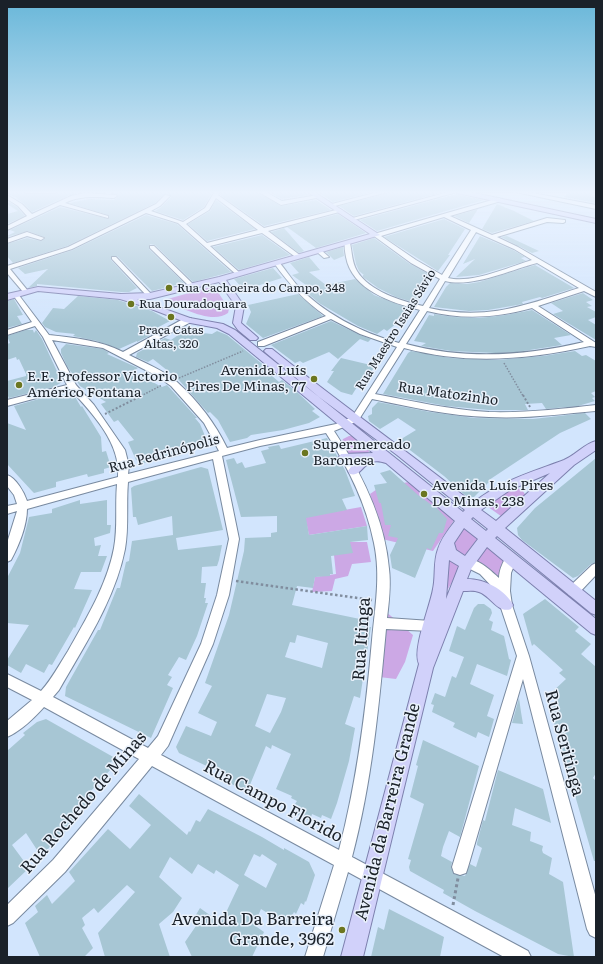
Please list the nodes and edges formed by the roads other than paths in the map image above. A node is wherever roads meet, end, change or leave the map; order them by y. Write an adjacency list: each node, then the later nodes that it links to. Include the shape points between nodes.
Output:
1 (21, 236): 13 (street)
2 (34, 236): 12 (street)
3 (95, 236): 23 (street, via 70,248)
4 (196, 236): 15 (street)
5 (240, 236): 15 (street)
6 (271, 236): 18 (street)
7 (372, 236): 14 (main road)
8 (377, 236): 25 (street)
9 (470, 236): 25 (street, Rua Maestro Isaias Sávio)
10 (495, 236): 11 (street)
11 (492, 237): 21 (street)
12 (41, 238)
13 (7, 241)
14 (347, 243): 17 (main road); 35 (street, via 352,267 366,285)
15 (206, 245): 24 (street)
16 (152, 248): 27 (street)
17 (319, 251): 18 (main road); 19 (street)
18 (299, 257): 22 (main road)
19 (326, 257)
20 (114, 258): 33 (street)
21 (536, 261): 25 (street, via 462,280); 28 (street)
22 (277, 263): 24 (main road); 37 (street, via 298,291)
23 (7, 268): 29 (street)
24 (238, 274): 26 (main road)
25 (443, 278): 35 (street, Rua Maestro Isaias Sávio)
26 (221, 279): 27 (main road); 36 (main road, via 240,306)
27 (192, 286): 33 (main road)
28 (584, 288): 31 (street); 34 (street)
29 (26, 292): 30 (main road); 33 (main road, via 43,289)
30 (16, 295): 32 (main road); 39 (street)
31 (596, 295)
32 (7, 298)
33 (150, 301): 38 (main road)
34 (532, 305): 35 (street, via 480,316 452,315); 44 (street)
35 (424, 308): 45 (street, Rua Maestro Isaias Sávio)
36 (238, 314): 40 (main road); 43 (main road, via 238,326)
37 (331, 316): 43 (street); 45 (street, via 363,332)
38 (188, 320): 40 (main road); 46 (street)
39 (37, 323): 41 (street); 42 (street)
40 (212, 324): 51 (main road, via 232,332)
41 (7, 334)
42 (47, 337): 46 (street, Rua Rochedo de Minas, via 88,342); 47 (street)
43 (261, 344): 52 (main road)
44 (593, 344): 45 (street, via 535,354 474,357)
45 (402, 345): 48 (street, Rua Maestro Isaias Sávio)
46 (124, 354): 56 (street, Rua Rochedo de Minas, via 174,384 208,421 215,433)
47 (72, 386): 49 (street); 62 (street, via 99,417 120,450)
48 (369, 396): 50 (street, Rua Matozinho, via 478,414 533,414); 52 (street, Rua Maestro Isaias Sávio)
49 (7, 403)
50 (596, 408)
51 (336, 417): 52 (main road); 53 (street)
52 (349, 418): 53 (street, Rua Pedrinópolis); 55 (main road); 67 (main road, via 401,452)
53 (328, 429): 56 (street, Rua Pedrinópolis); 57 (street, Rua Itinga)
54 (596, 445): 59 (main road, Avenida da Barreira Grande)
55 (377, 450): 57 (main road, via 365,457); 58 (main road)
56 (220, 453): 62 (street, Rua Pedrinópolis); 86 (street, Rua Rochedo de Minas, via 234,539 226,580 207,644 163,741)
57 (345, 457): 60 (street, Rua Itinga)
58 (392, 462): 60 (main road, via 378,456 366,458 358,463); 67 (main road)
59 (570, 462): 63 (main road, Avenida da Barreira Grande); 64 (main road, Avenida da Barreira Grande)
60 (354, 471): 78 (street, Rua Itinga, via 368,500 383,563)
61 (7, 479): 65 (street, via 19,495)
62 (124, 480): 65 (street, Rua Pedrinópolis); 84 (street, via 119,550 107,587 69,662 54,686)
63 (511, 484): 64 (main road, via 527,491); 67 (main road, Avenida da Barreira Grande)
64 (529, 501): 68 (main road, Avenida da Barreira Grande)
65 (22, 506): 66 (street, Rua Pedrinópolis); 70 (street)
66 (7, 510)
67 (468, 515): 68 (main road); 69 (main road, Avenida da Barreira Grande)
68 (491, 533): 71 (main road); 72 (main road, Avenida da Barreira Grande); 75 (main road)
69 (447, 542): 72 (main road, via 451,555); 79 (main road, Avenida da Barreira Grande, via 441,561 440,592)
70 (7, 557)
71 (511, 558): 76 (street, Rua Seritinga, via 505,572); 80 (main road)
72 (468, 563): 74 (main road, Avenida da Barreira Grande); 76 (street, Rua Seritinga, via 484,571)
73 (596, 568): 75 (street)
74 (457, 586): 76 (main road, via 479,585); 82 (main road, Avenida da Barreira Grande)
75 (573, 591): 77 (main road)
76 (505, 598): 81 (street, Rua Seritinga)
77 (596, 609)
78 (380, 623): 79 (street); 87 (street, Rua Itinga, via 368,743)
79 (431, 626): 82 (main road, Avenida da Barreira Grande, via 424,654)
80 (596, 628)
81 (523, 656): 88 (street); 91 (street, Rua Seritinga)
82 (425, 668): 89 (main road, Avenida da Barreira Grande)
83 (7, 680): 84 (street, Rua Campo Florido)
84 (42, 699): 85 (street); 86 (street, Rua Campo Florido)
85 (7, 730)
86 (150, 757): 87 (street, Rua Campo Florido); 90 (street, Rua Rochedo de Minas, via 59,866)
87 (343, 862): 89 (street, Rua Campo Florido); 92 (street)
88 (460, 867)
89 (372, 878): 93 (main road, Avenida da Barreira Grande); 94 (street, Rua Campo Florido)
90 (7, 917)
91 (596, 929)
92 (314, 957)
93 (352, 957)
94 (522, 957)

